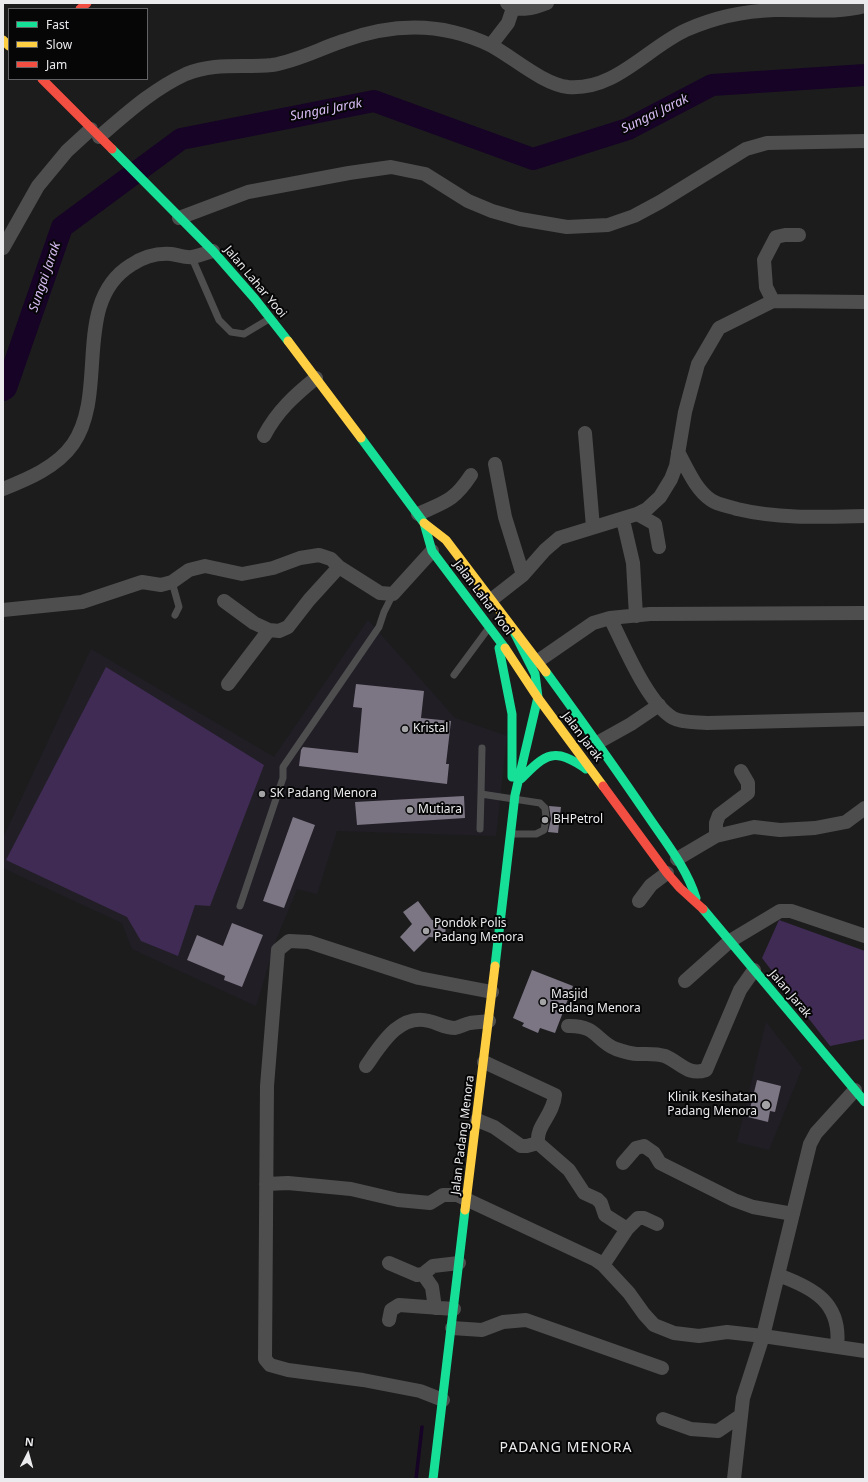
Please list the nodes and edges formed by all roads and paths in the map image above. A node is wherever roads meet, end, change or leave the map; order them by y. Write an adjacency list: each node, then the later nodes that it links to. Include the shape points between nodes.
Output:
1 (547, 3): 2 (street, via 532,9)
2 (510, 6): 5 (street, via 508,24)
3 (865, 6): 4 (street, via 849,10)
4 (725, 10): 5 (street, via 685,31 617,75 586,86 568,87 553,83)
5 (491, 45): 7 (street, via 452,32 417,26 394,28 342,41 312,54 271,65 231,65 188,73 164,85)
6 (43, 80): 7 (main road, Jalan Lahar Yooi)
7 (98, 137): 9 (main road, Jalan Lahar Yooi); 11 (street, via 67,151 38,186)
8 (865, 141): 9 (street, via 767,143 746,149 660,202 634,216 608,225 567,227 520,219 468,201 425,174 391,167 248,192)
9 (179, 218): 12 (main road, Jalan Lahar Yooi)
10 (799, 235): 14 (street, via 785,234 776,237 764,260 766,287)
11 (3, 248)
12 (213, 251): 13 (street); 16 (main road, Jalan Lahar Yooi)
13 (192, 258): 16 (lane, via 219,320 231,332 244,334); 23 (street, via 169,254 151,255 131,265 117,276 99,311 94,337 90,404 73,444 53,464 29,479)
14 (773, 301): 15 (street); 20 (street, via 719,328 709,343 698,364 685,412)
15 (865, 302)
16 (270, 318): 17 (main road, Jalan Lahar Yooi)
17 (316, 378): 19 (street, via 288,402 271,422); 26 (main road, Jalan Lahar Yooi)
18 (585, 433): 28 (street)
19 (264, 436)
20 (678, 452): 24 (street, via 671,479 660,497); 25 (street, via 701,490 711,500 722,505 784,517)
21 (495, 464): 32 (street, via 505,517)
22 (471, 475): 26 (street, via 453,498)
23 (3, 489)
24 (637, 514): 27 (street); 29 (street, via 655,524)
25 (865, 516)
26 (421, 518): 30 (main road, Jalan Lahar Yooi); 35 (main road, Jalan Lahar Yooi, via 446,540)
27 (623, 520): 28 (street); 40 (street, via 633,563)
28 (593, 527): 32 (street, via 559,538)
29 (659, 547)
30 (432, 550): 34 (street); 43 (main road, Jalan Lahar Yooi)
31 (339, 567): 33 (street, via 331,559 319,555 242,574 205,566 189,570); 34 (street, via 380,593); 42 (street, via 288,627 279,631)
32 (523, 575): 35 (street)
33 (172, 582): 37 (street, via 142,582 82,602); 39 (lane, via 179,607)
34 (393, 594): 70 (lane, via 379,627 283,768 283,778)
35 (491, 600): 44 (main road, Jalan Lahar Yooi)
36 (224, 601): 42 (street)
37 (3, 610)
38 (865, 613): 40 (street)
39 (175, 615)
40 (636, 616): 41 (street)
41 (610, 618): 45 (street, via 594,623); 52 (street, via 651,696)
42 (268, 630): 47 (street)
43 (492, 630): 46 (lane); 48 (main road, Jalan Lahar Yooi); 59 (main road, via 506,677 512,714)
44 (513, 630): 45 (main road); 49 (main road, Jalan Padang Menora, via 535,676)
45 (538, 661): 55 (main road)
46 (454, 675)
47 (228, 684)
48 (530, 684): 49 (main road); 50 (main road, Jalan Lahar Yooi); 51 (main road)
49 (538, 689): 50 (main road, Jalan Padang Menora); 55 (main road)
50 (538, 698): 58 (main road, Jalan Jarak); 59 (main road, Jalan Padang Menora)
51 (524, 699)
52 (659, 705): 54 (street, via 674,719 688,722); 55 (street, via 631,724)
53 (521, 712): 59 (main road, Jalan Padang Menora)
54 (865, 719)
55 (596, 741): 66 (main road, Jalan Jarak)
56 (482, 748): 60 (lane)
57 (741, 771): 65 (street, via 749,790 719,815)
58 (598, 777): 59 (main road, via 570,757 556,754 542,758); 67 (main road, Jalan Jarak)
59 (516, 778): 61 (main road, Jalan Padang Menora)
60 (480, 794): 61 (lane); 63 (lane)
61 (515, 797): 64 (main road, Jalan Padang Menora); 64 (lane, via 540,803 545,808 546,818 544,830 536,834)
62 (865, 808): 65 (street, via 846,822 815,828 780,830 754,827)
63 (480, 829)
64 (510, 834): 75 (main road, Jalan Padang Menora)
65 (716, 836): 66 (street)
66 (677, 859): 69 (main road, Jalan Jarak, via 691,882)
67 (667, 872): 68 (street); 69 (main road, Jalan Jarak, via 680,888)
68 (639, 901)
69 (697, 902): 72 (main road, Jalan Jarak)
70 (240, 906)
71 (865, 936): 72 (street, via 791,911 780,911)
72 (730, 941): 73 (main road, Jalan Jarak); 74 (street)
73 (754, 970): 77 (street, via 740,990 706,1070 698,1073 662,1056 636,1054 615,1048 595,1032 579,1026); 80 (main road, Jalan Jarak)
74 (685, 981)
75 (492, 992): 76 (main road, Jalan Padang Menora); 85 (street, via 419,978 309,942 289,941 278,950 267,1086)
76 (489, 1021): 78 (main road, Jalan Padang Menora); 79 (street, via 470,1023 457,1028 415,1019 400,1025)
77 (568, 1026)
78 (484, 1062): 82 (main road, Jalan Padang Menora); 83 (street, via 555,1095 554,1106 537,1135)
79 (366, 1066)
80 (855, 1090): 81 (main road, Jalan Jarak); 87 (street, via 816,1133 810,1144)
81 (865, 1102)
82 (477, 1120): 83 (street, via 494,1127 520,1146); 86 (main road, Jalan Padang Menora)
83 (538, 1143): 89 (street, via 568,1170 584,1193 601,1203 605,1215)
84 (623, 1163): 87 (street, via 636,1148 644,1146 654,1153 660,1163 734,1200 753,1207)
85 (266, 1184): 86 (street, via 351,1189 404,1201 430,1203 443,1196 457,1195); 103 (street, via 265,1359 270,1365 288,1370 420,1391)
86 (467, 1201): 90 (main road, Jalan Padang Menora); 92 (street)
87 (793, 1214): 94 (street)
88 (657, 1224): 89 (street, via 638,1218)
89 (627, 1229): 92 (street)
90 (459, 1263): 93 (street, via 433,1266); 96 (main road, Jalan Padang Menora)
91 (389, 1264): 93 (street, via 417,1275)
92 (603, 1265): 99 (street, via 654,1325 674,1333 699,1336 727,1332)
93 (423, 1274): 95 (street, via 432,1287)
94 (778, 1275): 99 (street); 100 (street, via 806,1285 828,1304 838,1338)
95 (435, 1308): 96 (street); 97 (street, via 399,1305 391,1310)
96 (454, 1309): 98 (main road, Jalan Padang Menora)
97 (389, 1320)
98 (452, 1328): 102 (street, via 482,1330 503,1322 526,1320); 103 (main road, Jalan Padang Menora)
99 (763, 1336): 100 (street); 104 (street, via 743,1398)
100 (837, 1347): 101 (street)
101 (865, 1352)
102 (662, 1368)
103 (442, 1400): 106 (main road, Jalan Padang Menora)
104 (740, 1416): 105 (street, via 718,1431 691,1429); 107 (street)
105 (663, 1419)
106 (433, 1479)
107 (734, 1479)

